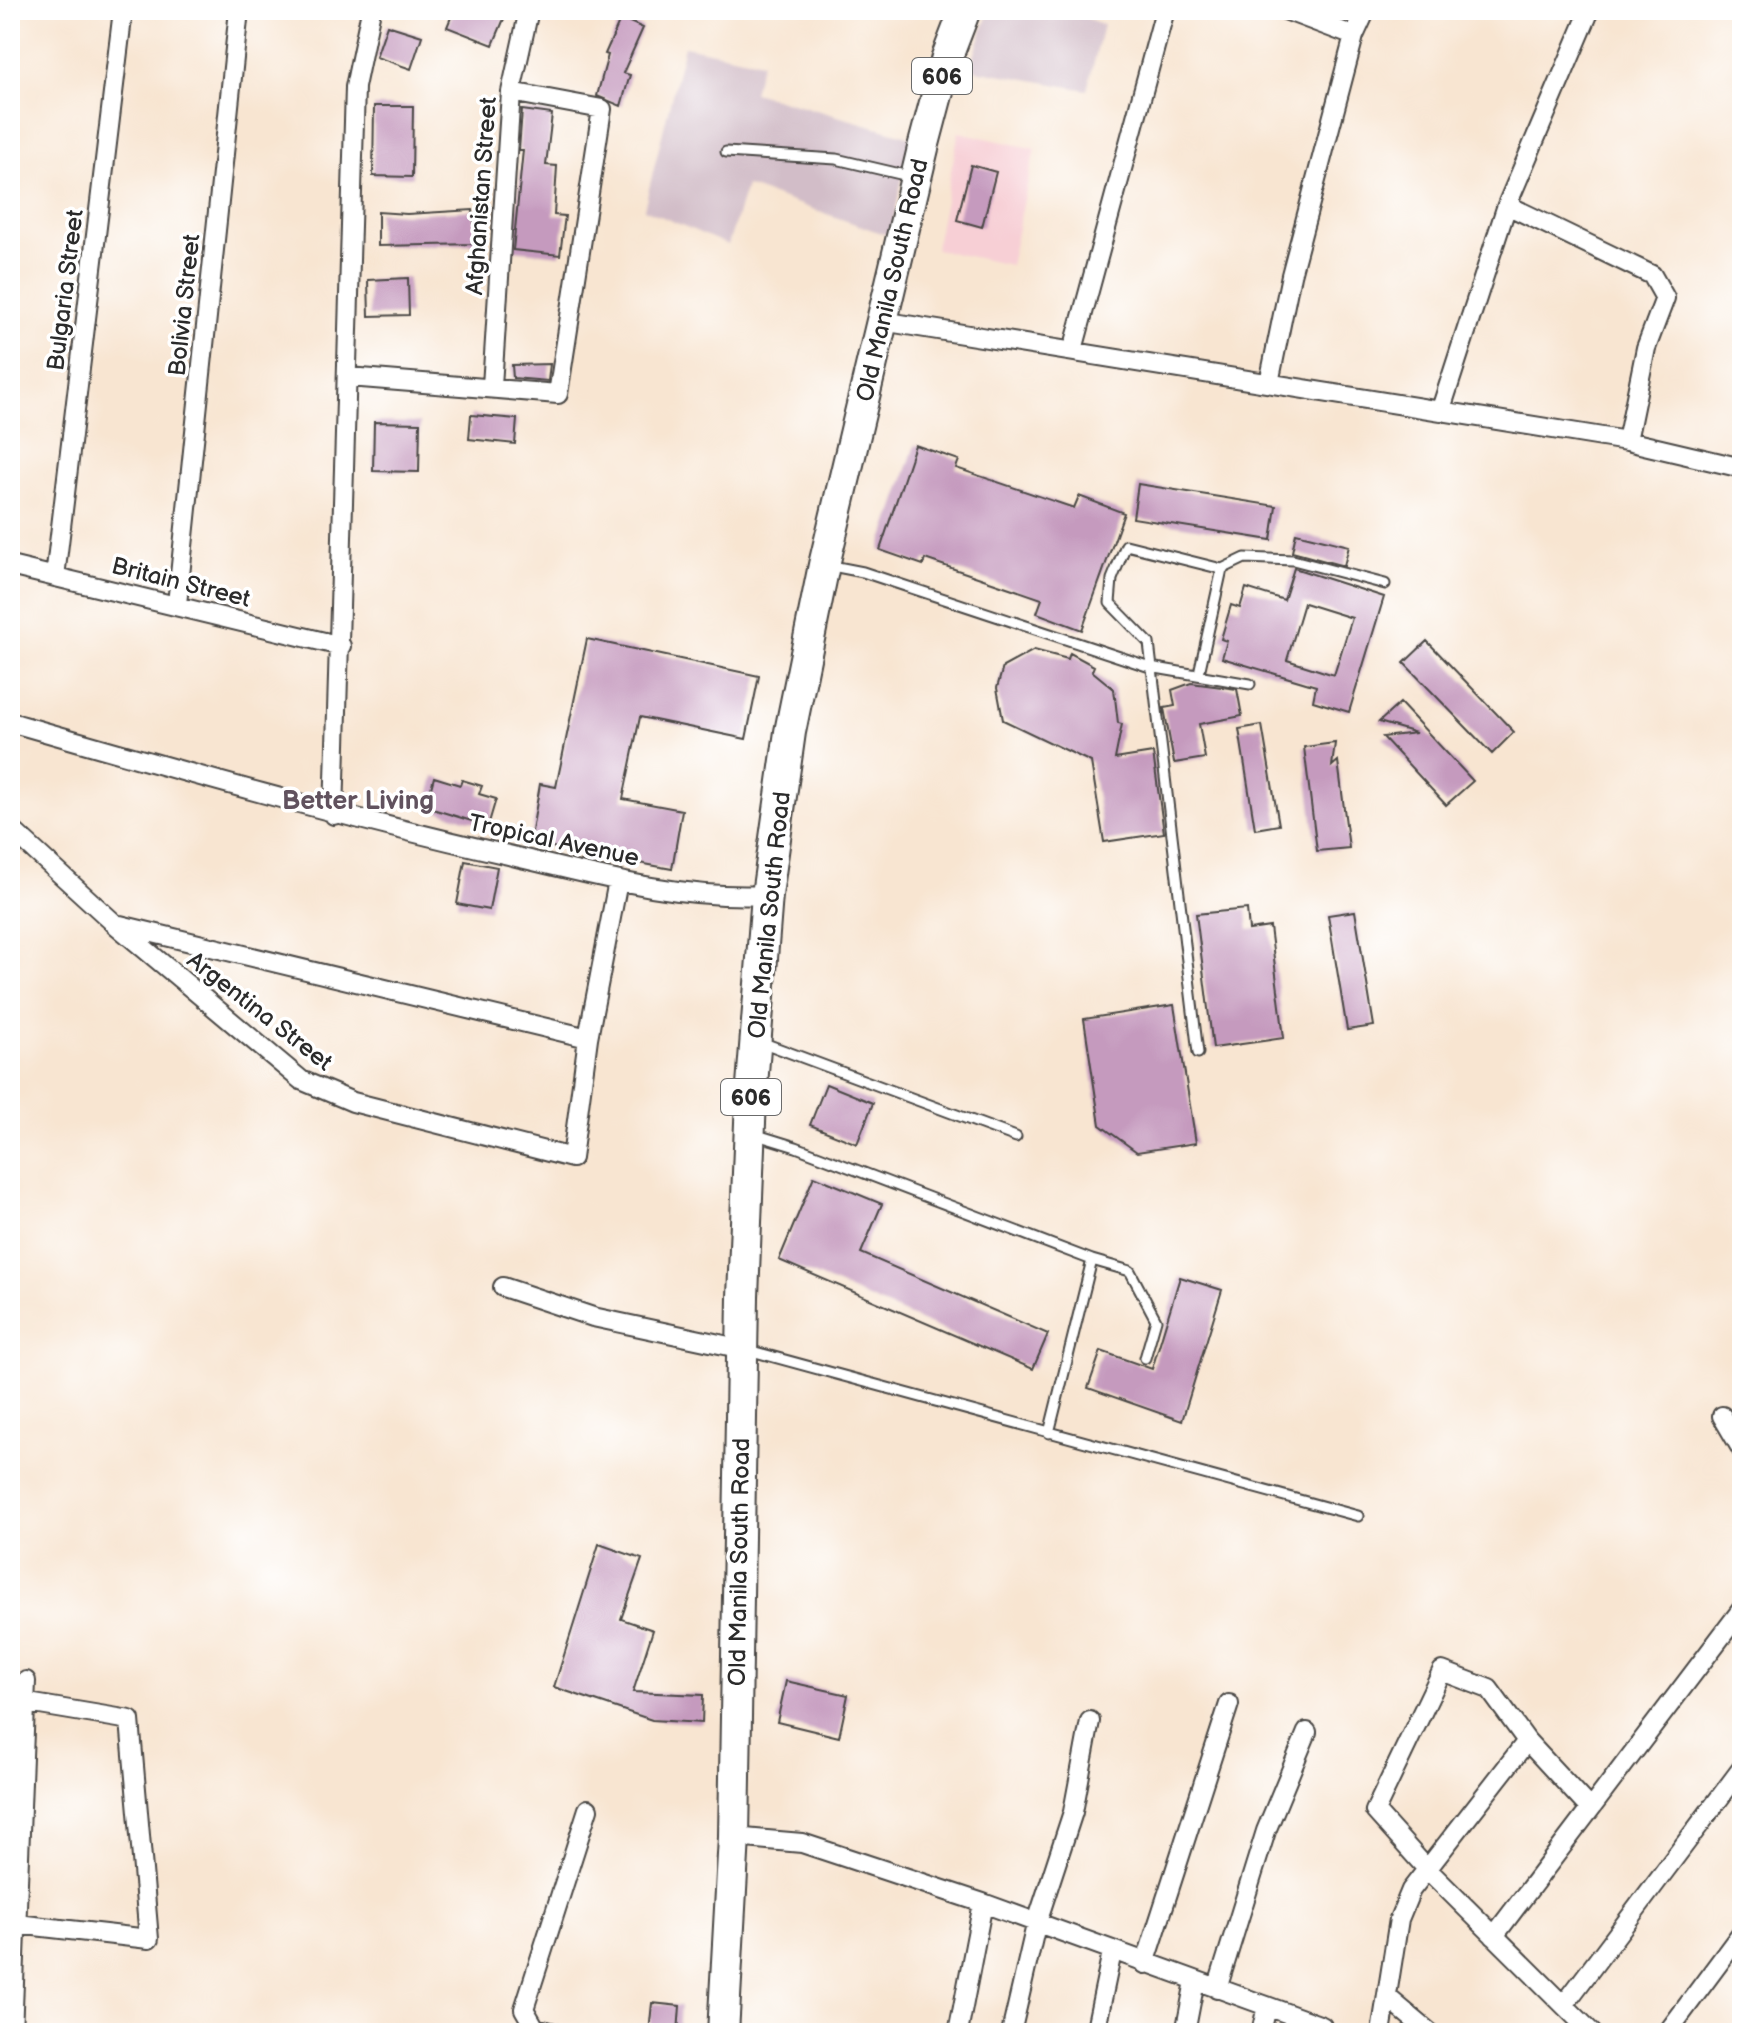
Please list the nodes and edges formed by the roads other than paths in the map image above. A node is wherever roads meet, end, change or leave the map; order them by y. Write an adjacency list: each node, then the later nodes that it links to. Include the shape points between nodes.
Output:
1 (123, 10): 26 (street, Bulgaria Street)
2 (239, 10): 28 (street, Bolivia Street)
3 (371, 10): 17 (street, via 355,87)
4 (529, 10): 11 (street, Afghanistan Street)
5 (965, 10): 13 (main road, Old Manila South Road / 606, via 947,57)
6 (1165, 10): 16 (street)
7 (1285, 10): 10 (street)
8 (1366, 10): 10 (street)
9 (1590, 10): 14 (street)
10 (1354, 36): 18 (street, via 1291,275)
11 (511, 92): 19 (street, Afghanistan Street); 19 (street, via 602,109 558,394)
12 (726, 152): 13 (lane, via 836,159)
13 (917, 177): 15 (main road, Old Manila South Road / 606)
14 (1507, 205): 20 (street); 21 (street, via 1652,275 1665,298 1646,348)
15 (882, 321): 16 (street); 23 (main road, Old Manila South Road / 606)
16 (1073, 350): 18 (street)
17 (349, 377): 19 (street); 29 (street)
18 (1269, 383): 20 (street)
19 (492, 386)
20 (1441, 409): 21 (street)
21 (1627, 441): 22 (street)
22 (1742, 468)
23 (824, 565): 30 (lane, via 863,572); 37 (main road, Old Manila South Road / 606, via 790,732)
24 (10, 566): 26 (street, Britain Street)
25 (1222, 569): 27 (lane, via 1245,558 1293,560); 30 (lane, via 1126,545 1112,579 1110,603 1149,643); 31 (lane)
26 (55, 577): 28 (street, Britain Street)
27 (1385, 584)
28 (177, 604): 29 (street, Britain Street)
29 (341, 646): 34 (street)
30 (1150, 667): 31 (lane); 41 (lane)
31 (1199, 673): 32 (lane)
32 (1250, 684)
33 (10, 722): 34 (street, Tropical Avenue)
34 (334, 815): 36 (street, Tropical Avenue)
35 (10, 828): 38 (street, Argentina Street)
36 (618, 881): 37 (street, Tropical Avenue, via 741,897); 39 (street)
37 (767, 895): 40 (main road, Old Manila South Road / 606)
38 (115, 924): 39 (street); 39 (street, Argentina Street, via 273,1059 325,1093 572,1158)
39 (588, 1038)
40 (755, 1039): 42 (main road, Old Manila South Road / 606); 43 (lane)
41 (1198, 1053)
42 (751, 1133): 44 (lane); 46 (main road, Old Manila South Road / 606)
43 (1016, 1137)
44 (1092, 1260): 47 (lane, via 1130,1271 1156,1320); 49 (lane)
45 (503, 1287): 46 (street, via 593,1317)
46 (743, 1349): 49 (lane); 62 (main road, Old Manila South Road / 606)
47 (1145, 1358)
48 (1722, 1416): 50 (street)
49 (1049, 1433): 51 (lane)
50 (1742, 1450)
51 (1358, 1516)
52 (1742, 1609): 61 (street)
53 (26, 1681): 54 (street)
54 (18, 1701): 65 (street); 65 (street, via 130,1720 149,1939)
55 (1229, 1704): 70 (street)
56 (1090, 1721): 66 (street, via 1073,1812)
57 (1307, 1732): 73 (street, via 1266,1831)
58 (1527, 1741): 61 (street); 63 (street); 63 (street, via 1489,1689 1442,1671 1375,1811)
59 (1742, 1768): 75 (street)
60 (588, 1809): 79 (street, via 524,2009 535,2028)
61 (1590, 1809): 68 (street)
62 (734, 1837): 64 (street, via 802,1843); 80 (main road, Old Manila South Road / 606)
63 (1427, 1869): 68 (street); 74 (street, via 1399,1919)
64 (983, 1903): 66 (street); 81 (street)
65 (17, 1924): 71 (street)
66 (1036, 1925): 69 (street); 82 (street)
67 (1742, 1932): 89 (street)
68 (1494, 1936): 75 (street)
69 (1112, 1952): 70 (street); 83 (street)
70 (1145, 1964): 72 (street)
71 (12, 1972): 78 (street)
72 (1195, 1981): 73 (street); 84 (street)
73 (1217, 1989): 76 (street)
74 (1387, 1997): 86 (street); 87 (street)
75 (1564, 2005): 88 (street)
76 (1267, 2006): 77 (street); 85 (street)
77 (1322, 2026)
78 (12, 2033)
79 (554, 2033)
80 (723, 2033)
81 (958, 2033)
82 (1011, 2033)
83 (1095, 2033)
84 (1185, 2033)
85 (1261, 2033)
86 (1381, 2033)
87 (1430, 2033)
88 (1592, 2033)
89 (1667, 2033)

